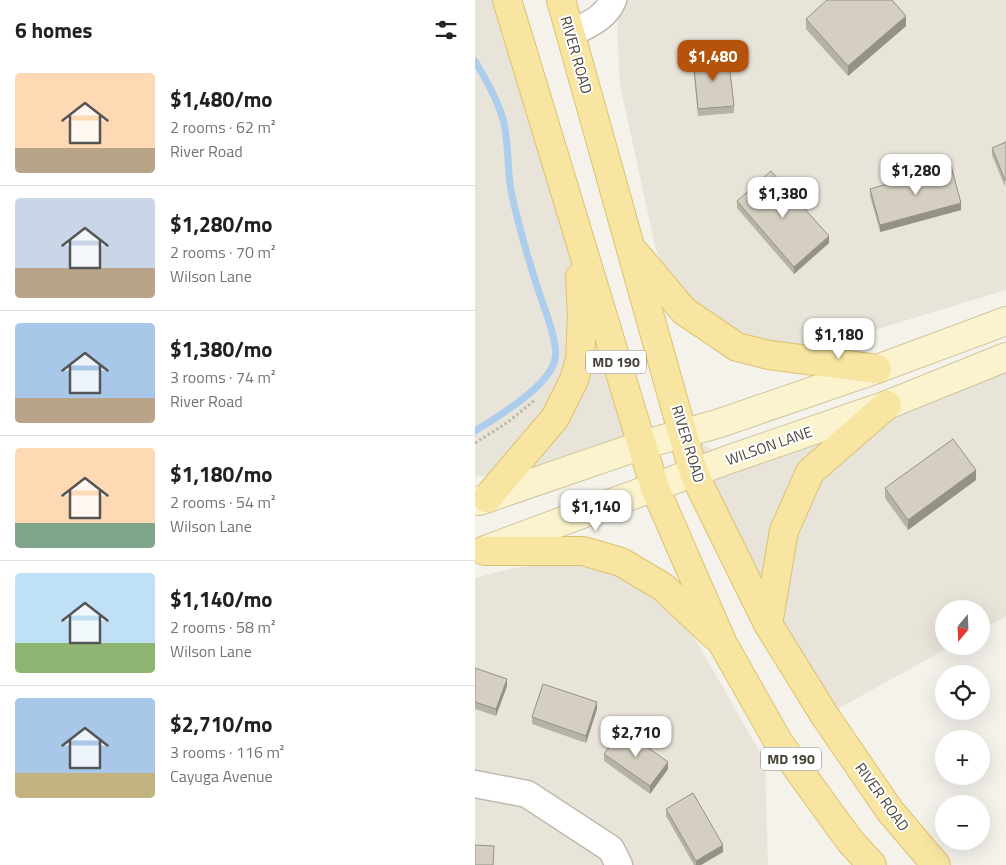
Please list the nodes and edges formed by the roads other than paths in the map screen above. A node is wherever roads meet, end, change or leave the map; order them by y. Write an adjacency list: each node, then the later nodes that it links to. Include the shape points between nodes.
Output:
1 (507, 0): 5 (main road, MD 190)
2 (561, 0): 4 (main road, RIVER ROAD / MD 190)
3 (613, 0): 4 (street, via 601,18)
4 (570, 34): 6 (main road, RIVER ROAD / MD 190)
5 (578, 235): 12 (main road, MD 190); 15 (main road, via 582,317 580,360 574,380 555,418)
6 (630, 247): 9 (main road, via 684,311 737,348); 11 (main road, RIVER ROAD / MD 190)
7 (1006, 321): 9 (main road)
8 (1006, 357): 10 (main road, WILSON LANE)
9 (877, 369): 11 (main road)
10 (887, 405): 13 (main road, WILSON LANE); 17 (main road, via 810,472 784,532)
11 (683, 433): 12 (main road); 13 (main road, RIVER ROAD / MD 190)
12 (642, 445): 14 (main road, MD 190); 15 (main road)
13 (694, 474): 14 (main road, WILSON LANE); 17 (main road, RIVER ROAD / MD 190)
14 (655, 488): 16 (main road, WILSON LANE); 18 (main road, MD 190)
15 (481, 500)
16 (480, 552): 18 (main road, via 583,550 621,562 663,587)
17 (768, 624): 22 (main road, RIVER ROAD / MD 190, via 825,716 890,811)
18 (723, 644): 21 (main road, MD 190, via 779,743 850,841)
19 (475, 784): 20 (street, via 527,794 611,849)
20 (619, 865)
21 (872, 865)
22 (936, 865)

